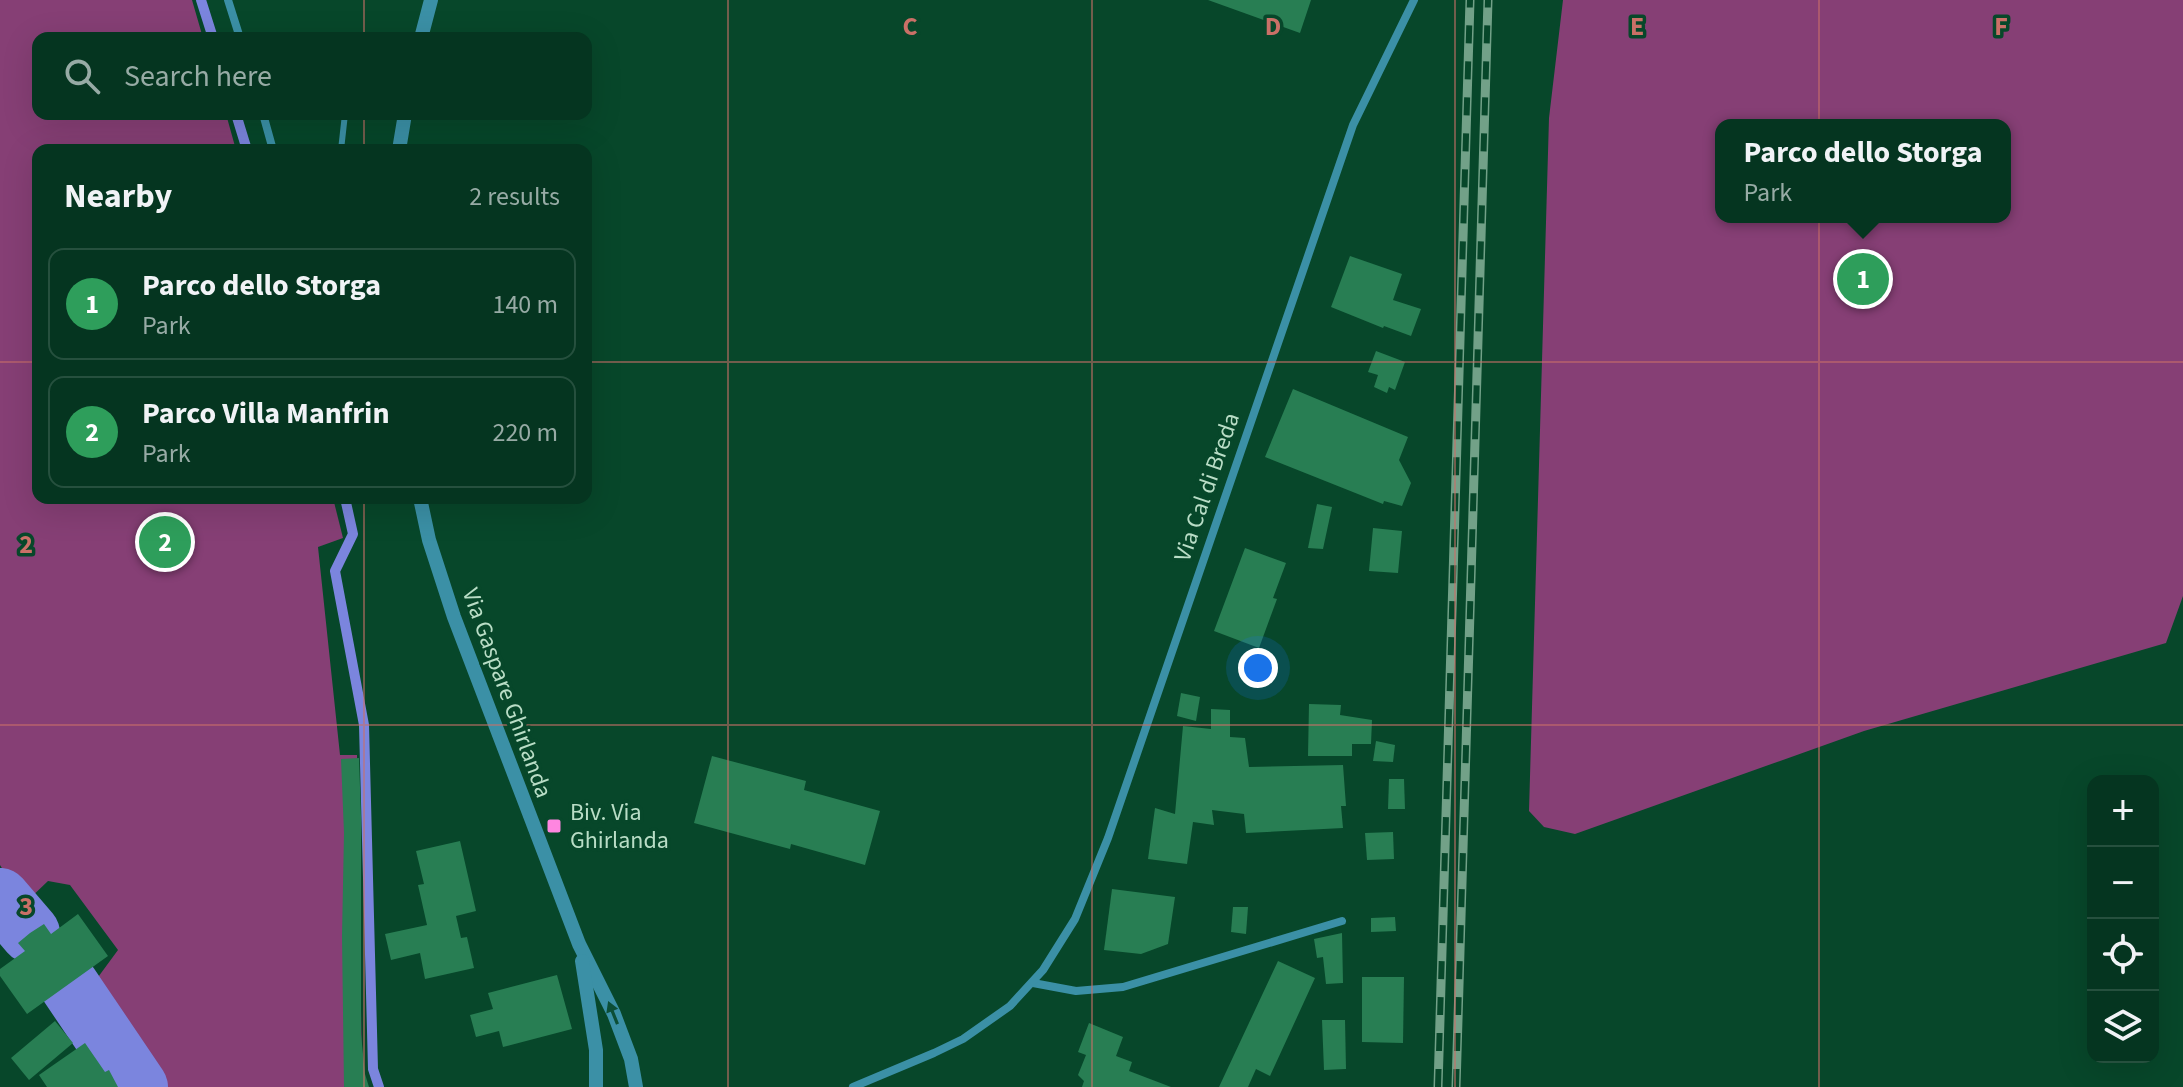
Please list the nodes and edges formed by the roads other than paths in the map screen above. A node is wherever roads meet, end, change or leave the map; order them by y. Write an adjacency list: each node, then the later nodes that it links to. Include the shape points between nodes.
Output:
1 (228, 0): 4 (street)
2 (431, 0): 5 (street)
3 (1414, 0): 15 (street, Via Cal di Breda, via 1353,125 1108,838 1075,919)
4 (238, 32)
5 (423, 32)
6 (265, 120): 9 (street)
7 (344, 120): 10 (lane)
8 (404, 120): 11 (street)
9 (271, 144)
10 (342, 144)
11 (400, 144)
12 (421, 504): 14 (street, Via Gaspare Ghirlanda, via 454,617)
13 (1342, 921): 15 (street, via 1123,987 1076,991)
14 (579, 944): 16 (street, via 596,1050); 17 (street, one-way to 14, via 614,1014)
15 (1033, 983): 18 (street, Via Cal di Breda, via 963,1039)
16 (596, 1087)
17 (636, 1087)
18 (853, 1087)

